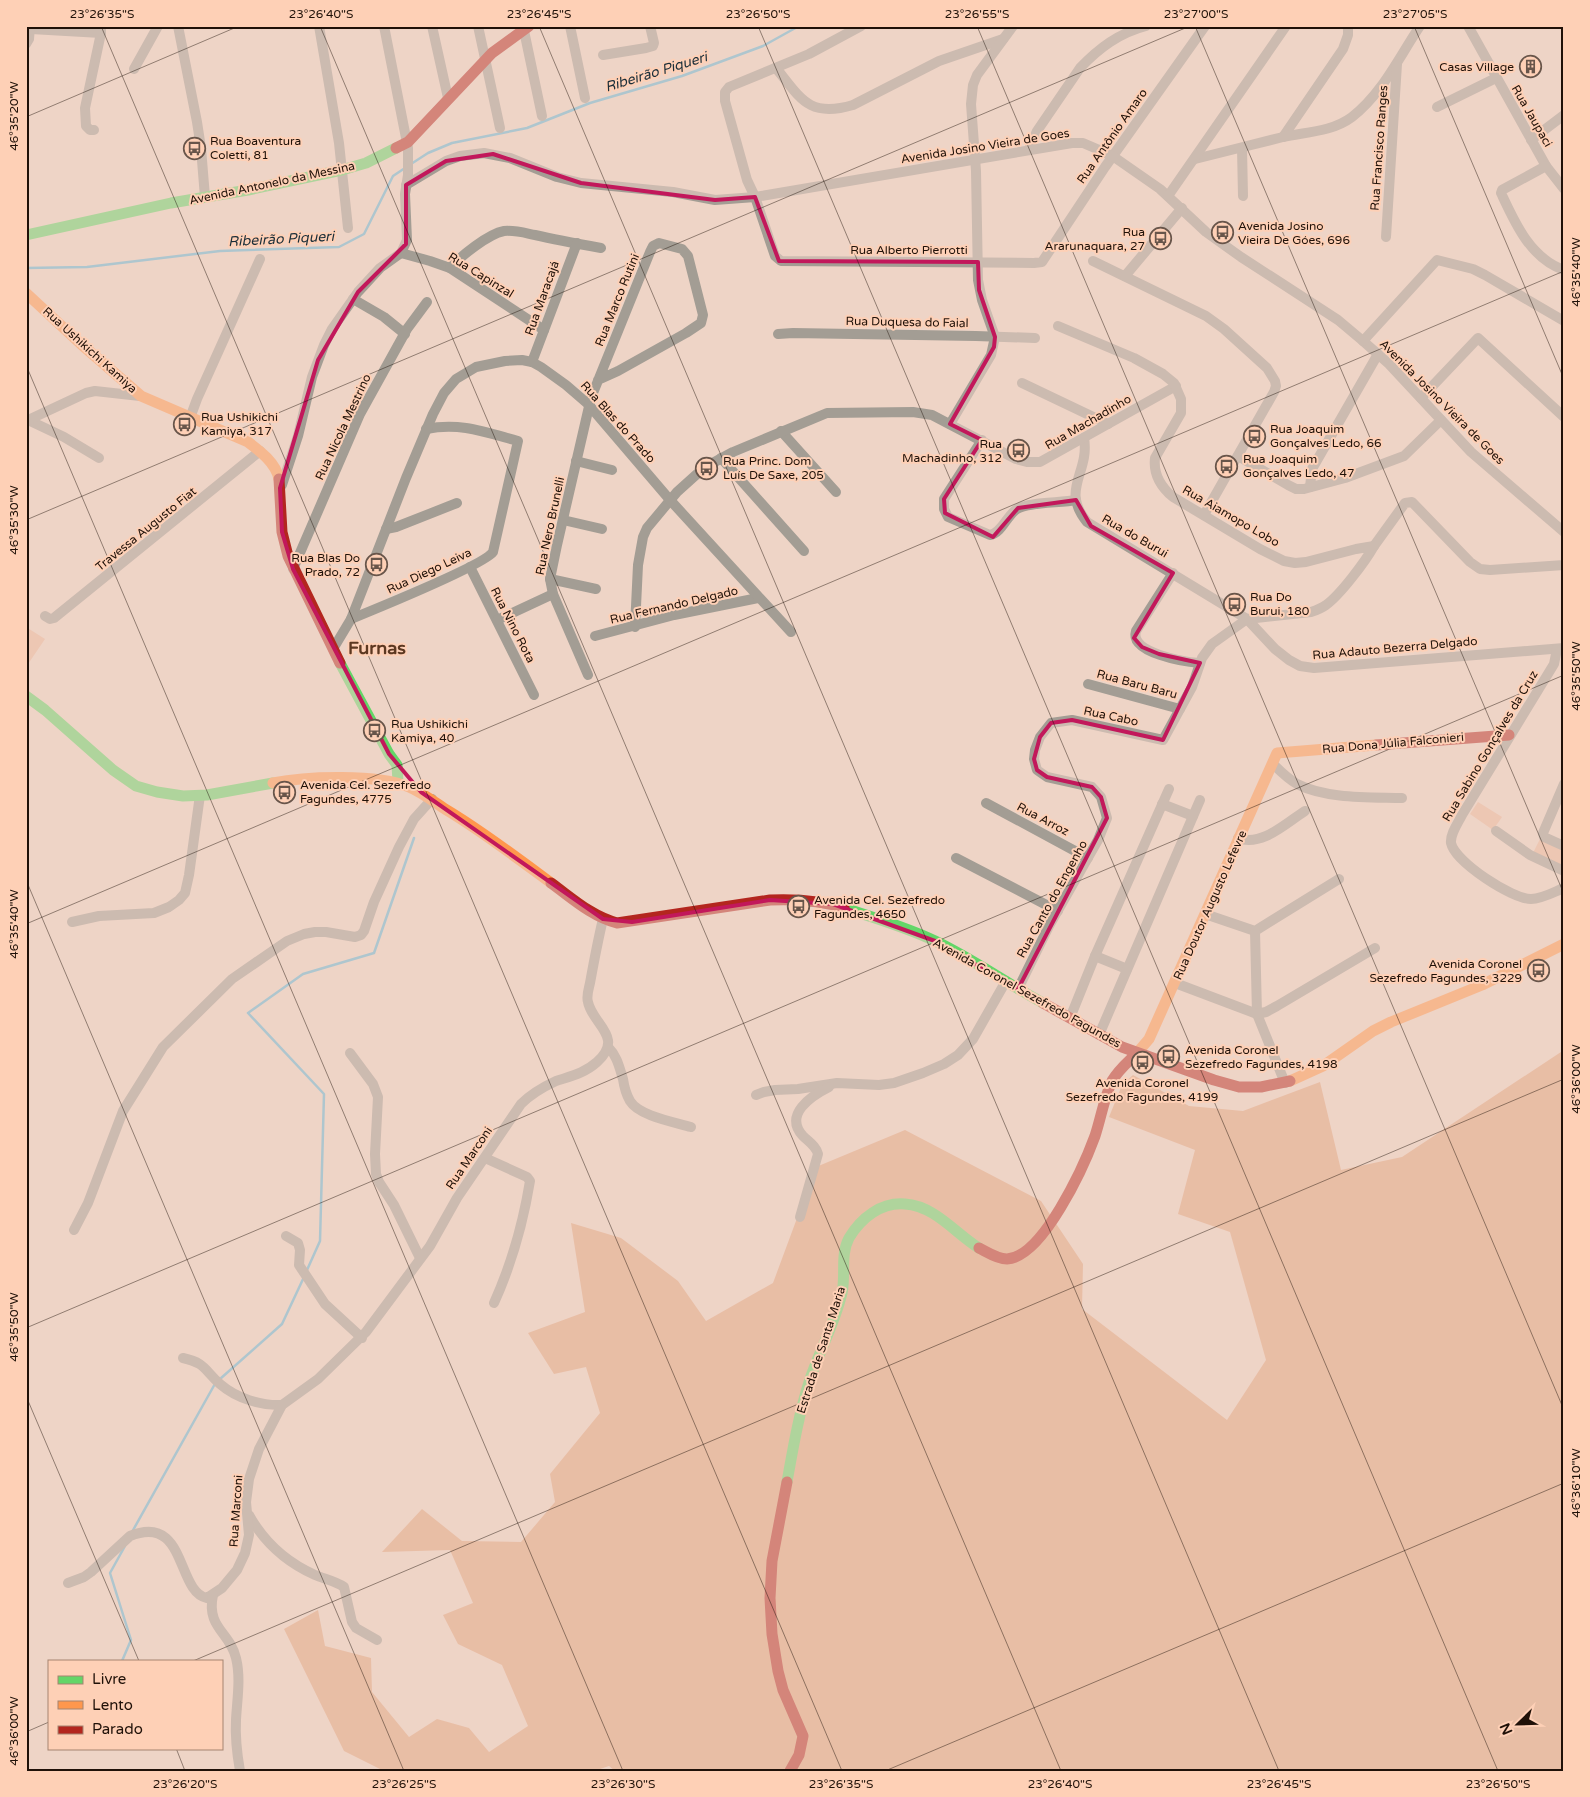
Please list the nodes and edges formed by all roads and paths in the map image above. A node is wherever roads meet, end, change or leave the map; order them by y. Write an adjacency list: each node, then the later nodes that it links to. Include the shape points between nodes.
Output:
1 (158, 26): 27 (street)
2 (178, 26): 50 (street, via 199,130)
3 (319, 26): 45 (street)
4 (384, 26): 38 (street)
5 (432, 26): 29 (street)
6 (478, 26): 25 (street)
7 (570, 26): 30 (street)
8 (650, 26): 23 (street, via 653,46)
9 (861, 26): 26 (street)
10 (1013, 26): 21 (street)
11 (1146, 26): 40 (street, via 1109,42 1088,59 1037,131)
12 (1191, 26): 19 (street)
13 (1286, 26): 43 (street)
14 (1348, 26): 36 (street, via 1343,49)
15 (1420, 26): 24 (street)
16 (1468, 26): 28 (street, Rua Jaupaci)
17 (525, 27): 25 (main road, Avenida Antonelo da Messina); 33 (street, via 529,62)
18 (30, 28): 20 (street); 22 (street)
19 (1203, 28): 41 (street, Rua Antônio Amaro)
20 (101, 30): 35 (street, via 85,108 86,126)
21 (1003, 39): 26 (street, via 953,55 853,105 838,109 821,109 808,104); 42 (street, via 977,75 973,86)
22 (26, 44)
23 (603, 55)
24 (1398, 60): 36 (street, via 1371,100 1351,118 1330,128); 55 (street, Rua Francisco Ranges)
25 (485, 61): 29 (main road, Avenida Antonelo da Messina); 34 (street)
26 (776, 68): 51 (street, via 725,92 743,169)
27 (134, 69)
28 (1496, 78): 31 (street); 37 (street, Rua Jaupaci)
29 (448, 98): 38 (main road, Avenida Antonelo da Messina)
30 (585, 98)
31 (1437, 107)
32 (1564, 115): 37 (street)
33 (542, 116)
34 (500, 128)
35 (94, 130)
36 (1283, 137): 39 (street)
37 (1531, 140): 44 (street, Rua Jaupaci)
38 (408, 142): 45 (main road, Avenida Antonelo da Messina, via 366,163); 46 (street)
39 (1242, 148): 43 (street); 49 (street)
40 (1029, 150): 41 (street, Avenida Josino Vieira de Goes, via 1072,143 1083,144); 42 (street, Avenida Josino Vieira de Goes)
41 (1114, 157): 48 (street, Avenida Josino Vieira de Goes); 62 (street, Rua Antônio Amaro)
42 (975, 159): 51 (street, Avenida Josino Vieira de Goes); 61 (street)
43 (1195, 159): 48 (street)
44 (1546, 166): 47 (street, Rua Jaupaci); 64 (street, via 1500,191 1534,250 1542,259)
45 (342, 170): 50 (main road, Avenida Antonelo da Messina); 53 (street)
46 (407, 180): 51 (street, Avenida Josino Vieira de Goes, via 460,156 484,154 510,158 581,183 673,192 715,200); 58 (street, via 407,240)
47 (1564, 189)
48 (1168, 196): 52 (street, Avenida Josino Vieira de Goes)
49 (1243, 196)
50 (205, 197): 54 (main road, Avenida Antonelo da Messina)
51 (755, 197): 61 (street, Rua Alberto Pierrotti, via 777,259 781,262)
52 (1182, 208): 65 (street); 76 (street, Avenida Josino Vieira de Goes, via 1206,232 1240,258 1338,320)
53 (348, 228)
54 (26, 235)
55 (1386, 237)
56 (577, 243): 57 (street); 63 (street, via 502,232 478,245); 71 (street, Rua Maracajá)
57 (601, 248)
58 (401, 253): 63 (street, Rua Capinzal); 67 (street, via 376,272)
59 (260, 259): 86 (street)
60 (1094, 261): 65 (street)
61 (978, 262): 62 (street, Rua Alberto Pierrotti); 74 (street, via 979,290)
62 (1042, 262)
63 (450, 268): 71 (street, Rua Capinzal)
64 (1564, 270)
65 (1125, 276): 96 (street, via 1206,316 1272,375 1276,386 1274,392)
66 (26, 293): 82 (main road, Rua Ushikichi Kamiya)
67 (353, 298): 72 (street); 102 (street, via 332,330 318,360)
68 (427, 302): 72 (street, Rua Nicola Mestrino)
69 (1564, 321): 76 (street, via 1473,269 1435,260)
70 (1058, 326): 81 (street, via 1134,358 1170,378)
71 (544, 330): 78 (street, Rua Maracajá)
72 (405, 334): 116 (street, Rua Nicola Mestrino, via 360,414)
73 (778, 334): 74 (street, Rua Duquesa do Faial)
74 (995, 337): 75 (street, Rua Duquesa do Faial); 89 (street, via 991,355)
75 (1035, 338)
76 (1363, 341): 77 (street, Avenida Josino Vieira de Goes)
77 (1378, 354): 83 (street, Avenida Josino Vieira de Goes); 101 (street, via 1312,470)
78 (532, 362): 84 (street, Rua Blas do Prado, via 571,389); 91 (street, via 505,361 468,371 448,386)
79 (598, 380): 79 (street, Rua Marco Rutini, via 653,246 663,243 682,249 690,260 703,315 701,323); 84 (street, Rua Marco Rutini)
80 (1022, 383): 90 (street)
81 (1176, 386): 90 (street, Rua Machadinho); 107 (street, Rua Aiamopo Lobo, via 1181,399 1181,413 1155,458 1154,466 1164,489)
82 (141, 396): 86 (main road, Rua Ushikichi Kamiya); 88 (street, via 96,391 86,393)
83 (1421, 398): 85 (street, via 1478,338); 87 (street, Avenida Josino Vieira de Goes)
84 (590, 407): 99 (street, Rua Nero Brunelli); 104 (street, Rua Blas do Prado)
85 (1564, 417)
86 (190, 418): 95 (main road, Rua Ushikichi Kamiya, via 248,442)
87 (1441, 420): 101 (street, via 1404,456); 111 (street, Avenida Josino Vieira de Goes, via 1491,471)
88 (27, 421): 97 (street, via 64,437)
89 (950, 424): 92 (street, Rua Machadinho, via 926,414 835,412); 94 (street, Rua Machadinho)
90 (1108, 424): 93 (street, Rua Machadinho)
91 (426, 429): 109 (street); 115 (street, Rua Diego Leiva, via 442,426 467,428 518,441 493,552)
92 (781, 431): 98 (street, Rua Machadinho); 103 (street)
93 (1084, 438): 94 (street, Rua Machadinho, via 1037,462 1016,459); 105 (street, via 1086,453)
94 (982, 440): 105 (street, via 944,499 948,517 990,535 995,534 1010,514 1022,506)
95 (260, 451): 102 (main road, Rua Ushikichi Kamiya, via 278,474); 122 (street, Travessa Augusto Fiat, via 54,618)
96 (1238, 456): 101 (street, via 1296,489); 107 (street)
97 (99, 458)
98 (721, 458): 104 (street, Rua Machadinho, via 697,474); 113 (street)
99 (576, 461): 100 (street); 108 (street, Rua Nero Brunelli)
100 (612, 470)
101 (1310, 487)
102 (280, 488): 116 (main road, Rua Ushikichi Kamiya, via 284,545)
103 (836, 492)
104 (670, 500): 121 (street, Rua Blas do Prado); 126 (street, Rua Machadinho, via 646,528 643,537)
105 (1076, 500): 117 (street, Rua do Burui, via 1082,516 1092,526)
106 (457, 503): 109 (street)
107 (1204, 515): 112 (street, Rua Aiamopo Lobo, via 1284,561 1295,563)
108 (563, 520): 110 (street); 118 (street, Rua Nero Brunelli)
109 (386, 529): 123 (street)
110 (602, 529)
111 (1564, 532)
112 (1374, 546): 114 (street, via 1405,503 1412,502 1470,562 1480,568); 124 (street, via 1362,566 1320,609)
113 (804, 551)
114 (1564, 565)
115 (470, 567): 123 (street, Rua Diego Leiva); 125 (street, Rua Nino Rota)
116 (293, 569): 130 (main road, Rua Ushikichi Kamiya)
117 (1173, 573): 124 (street, Rua do Burui); 131 (street, via 1134,637 1142,647 1179,660)
118 (550, 579): 119 (street); 120 (street, Rua Nero Brunelli)
119 (596, 589)
120 (553, 594): 125 (street); 132 (street, Rua Nero Brunelli)
121 (758, 598): 126 (street, Rua Fernando Delgado); 127 (street, Rua Blas do Prado)
122 (45, 616)
123 (351, 619): 130 (street)
124 (1248, 619): 129 (street, Rua Adauto Bezerra Delgado, via 1275,649 1305,668); 131 (street, via 1212,644)
125 (496, 620): 134 (street, Rua Nino Rota)
126 (635, 626): 128 (street, Rua Fernando Delgado)
127 (791, 632)
128 (594, 636)
129 (1560, 648): 137 (street, Rua Sabino Gonçalves da Cruz, via 1554,664)
130 (333, 649): 138 (main road, Rua Ushikichi Kamiya)
131 (1200, 663): 136 (street)
132 (588, 674)
133 (1088, 684): 136 (street, Rua Baru Baru)
134 (534, 695)
135 (26, 696): 145 (main road, Avenida Coronel Sezefredo Fagundes, via 136,786 183,796)
136 (1180, 709): 153 (street, Rua Cabo, via 1164,740 1072,720 1048,726 1035,750 1037,770 1047,777 1092,787 1101,797)
137 (1509, 735): 139 (main road, Rua Dona Júlia Falconieri); 161 (street, Rua Sabino Gonçalves da Cruz, via 1454,829 1453,847 1476,871 1518,896 1536,898)
138 (389, 754): 140 (main road, Rua Ushikichi Kamiya); 141 (main road)
139 (1274, 758): 147 (street, via 1289,779 1308,788 1346,795); 155 (main road, Rua Doutor Augusto Lefevre)
140 (397, 765): 141 (main road); 144 (main road, Rua Ushikichi Kamiya)
141 (392, 781): 144 (main road, Avenida Coronel Sezefredo Fagundes); 145 (main road, Avenida Coronel Sezefredo Fagundes, via 353,778 288,780)
142 (1564, 784): 156 (street, via 1543,833 1544,837)
143 (1168, 789): 150 (street)
144 (420, 792): 146 (main road, Avenida Coronel Sezefredo Fagundes)
145 (200, 795): 165 (street, via 190,875 185,893 179,900 154,913 99,916)
146 (432, 798): 164 (main road, Avenida Coronel Sezefredo Fagundes); 186 (street, via 414,819 399,847 362,935 348,937 315,932 287,941 232,979 163,1047 123,1111 88,1203)
147 (1402, 798)
148 (1200, 800): 152 (street)
149 (986, 803): 158 (street, Rua Arroz)
150 (1162, 804): 152 (street); 169 (street)
151 (1305, 810): 155 (street, via 1260,839)
152 (1193, 816): 170 (street)
153 (1107, 820): 158 (street, Rua Canto do Engenho)
154 (1496, 831): 159 (street, via 1530,856)
155 (1238, 838): 163 (main road, Rua Doutor Augusto Lefevre)
156 (1564, 846)
157 (956, 858): 162 (street)
158 (1088, 858): 162 (street, Rua Canto do Engenho)
159 (1564, 871)
160 (1339, 879): 166 (street)
161 (1564, 888)
162 (1058, 911): 173 (street, Rua Canto do Engenho)
163 (1205, 914): 166 (street); 172 (main road, Rua Doutor Augusto Lefevre)
164 (603, 919): 171 (main road, Avenida Coronel Sezefredo Fagundes, via 617,923 632,922 795,898 833,904 904,928 976,962); 177 (street, via 588,1002 604,1029)
165 (72, 922)
166 (1255, 931): 174 (street)
167 (1564, 944): 181 (main road, Avenida Coronel Sezefredo Fagundes, via 1482,985 1373,1031 1323,1066)
168 (1375, 948): 174 (street, via 1277,1006)
169 (1096, 956): 170 (street); 175 (street)
170 (1126, 969): 176 (street)
171 (1006, 981): 173 (main road, Avenida Coronel Sezefredo Fagundes); 180 (street, via 973,1038 958,1055 944,1064 894,1083)
172 (1175, 984): 174 (street); 179 (main road, Rua Doutor Augusto Lefevre, via 1149,1039)
173 (1018, 989): 175 (main road, Avenida Coronel Sezefredo Fagundes)
174 (1257, 1014): 181 (street)
175 (1070, 1018): 176 (main road, Avenida Coronel Sezefredo Fagundes)
176 (1099, 1035): 179 (main road, Avenida Coronel Sezefredo Fagundes)
177 (608, 1047): 183 (street, via 616,1057 626,1094 636,1108); 184 (street, Rua Marconi, via 603,1056 586,1070 528,1097 512,1115)
178 (350, 1053): 188 (street, via 373,1084 378,1097 374,1154 378,1182 394,1205)
179 (1138, 1054): 181 (main road, Avenida Coronel Sezefredo Fagundes, via 1239,1087); 198 (main road, Estrada de Santa Maria, via 1113,1080 1094,1139 1077,1178 1043,1233 1023,1254 1000,1259 985,1252 937,1215 904,1204 886,1206 872,1213 848,1240 842,1292 807,1387 772,1554 771,1619 777,1668 803,1736 796,1763)
180 (837, 1083): 182 (street, via 770,1091); 185 (street, via 806,1102 796,1116 799,1131 818,1154)
181 (1286, 1083)
182 (756, 1096)
183 (691, 1127)
184 (486, 1158): 188 (street, Rua Marconi); 189 (street, via 530,1181 516,1247)
185 (800, 1217)
186 (74, 1230)
187 (286, 1236): 190 (street, via 298,1243 299,1265 325,1304)
188 (420, 1258): 190 (street, Rua Marconi)
189 (494, 1303)
190 (362, 1338): 192 (street, Rua Marconi, via 318,1379)
191 (183, 1358): 192 (street, via 197,1362 220,1384 241,1396 265,1404)
192 (282, 1405): 193 (street, Rua Marconi, via 252,1468 247,1495)
193 (248, 1514): 195 (street, Rua Marconi, via 249,1535 245,1553 237,1570); 196 (street, via 263,1537 285,1558 344,1587 352,1622 356,1628)
194 (68, 1583): 195 (street, via 91,1572 130,1536 153,1532 173,1546 198,1595 207,1598)
195 (213, 1595): 197 (street, via 211,1613 234,1650 236,1659 236,1742)
196 (377, 1640)
197 (240, 1771)
198 (790, 1771)

